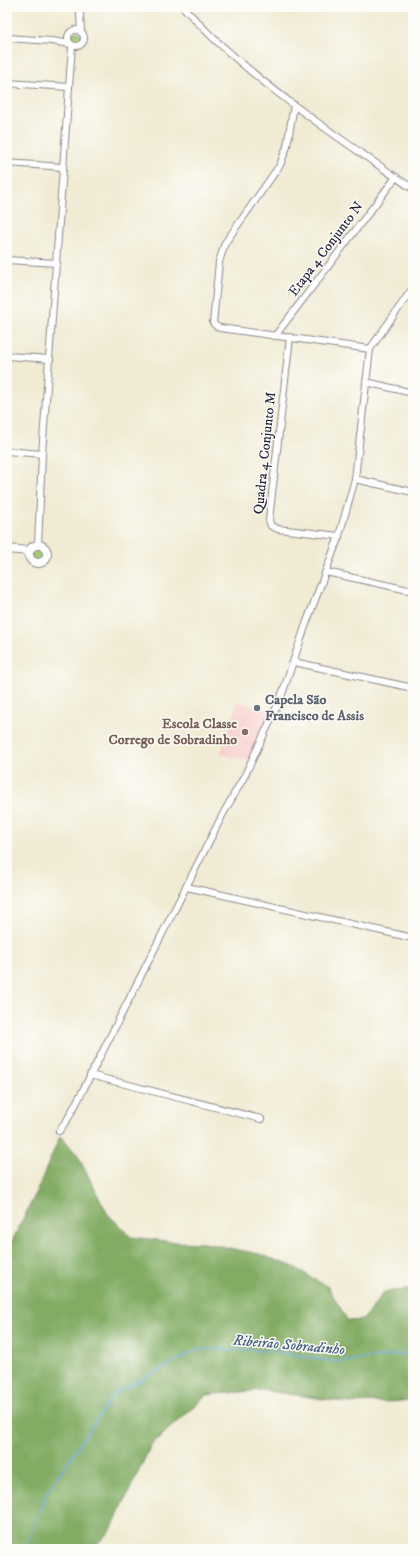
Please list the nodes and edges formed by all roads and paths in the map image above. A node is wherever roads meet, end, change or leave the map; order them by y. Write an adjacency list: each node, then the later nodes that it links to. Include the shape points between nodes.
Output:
1 (81, 7): 3 (street)
2 (183, 7): 11 (street, via 221,46)
3 (80, 14): 4 (street); 5 (street)
4 (81, 32): 5 (street, via 75,30); 8 (street, via 84,41 79,46)
5 (70, 33): 7 (street); 8 (street, via 68,42)
6 (7, 38): 7 (street)
7 (52, 41): 8 (street)
8 (71, 45): 10 (street)
9 (7, 83): 10 (street)
10 (70, 87): 13 (street)
11 (294, 105): 14 (street); 19 (street, via 287,146 280,165 225,243 219,262 212,320 218,328)
12 (7, 163): 13 (street)
13 (63, 167): 17 (street)
14 (396, 177): 15 (street); 19 (street, Etapa 4 Conjunto N)
15 (413, 189)
16 (7, 260): 17 (street)
17 (57, 263): 23 (street)
18 (412, 291): 21 (street)
19 (275, 336): 20 (street)
20 (290, 337): 21 (street); 30 (street, Quadra 4 Conjunto M, via 269,520 272,526 278,529)
21 (370, 349): 24 (street)
22 (7, 356): 23 (street)
23 (50, 359): 27 (street)
24 (366, 382): 25 (street); 28 (street)
25 (413, 393)
26 (7, 451): 27 (street)
27 (42, 454): 31 (street)
28 (355, 480): 29 (street); 30 (street)
29 (413, 492)
30 (339, 536): 34 (street)
31 (38, 545): 33 (street); 33 (street, via 44,547 48,554 42,563 32,562 28,555)
32 (7, 549): 33 (street)
33 (29, 551)
34 (326, 572): 35 (street); 36 (street)
35 (413, 591)
36 (294, 662): 37 (street); 38 (street, via 270,723)
37 (413, 688)
38 (187, 886): 39 (street); 40 (street)
39 (413, 938)
40 (90, 1075): 41 (street); 42 (street)
41 (261, 1118)
42 (59, 1131)

